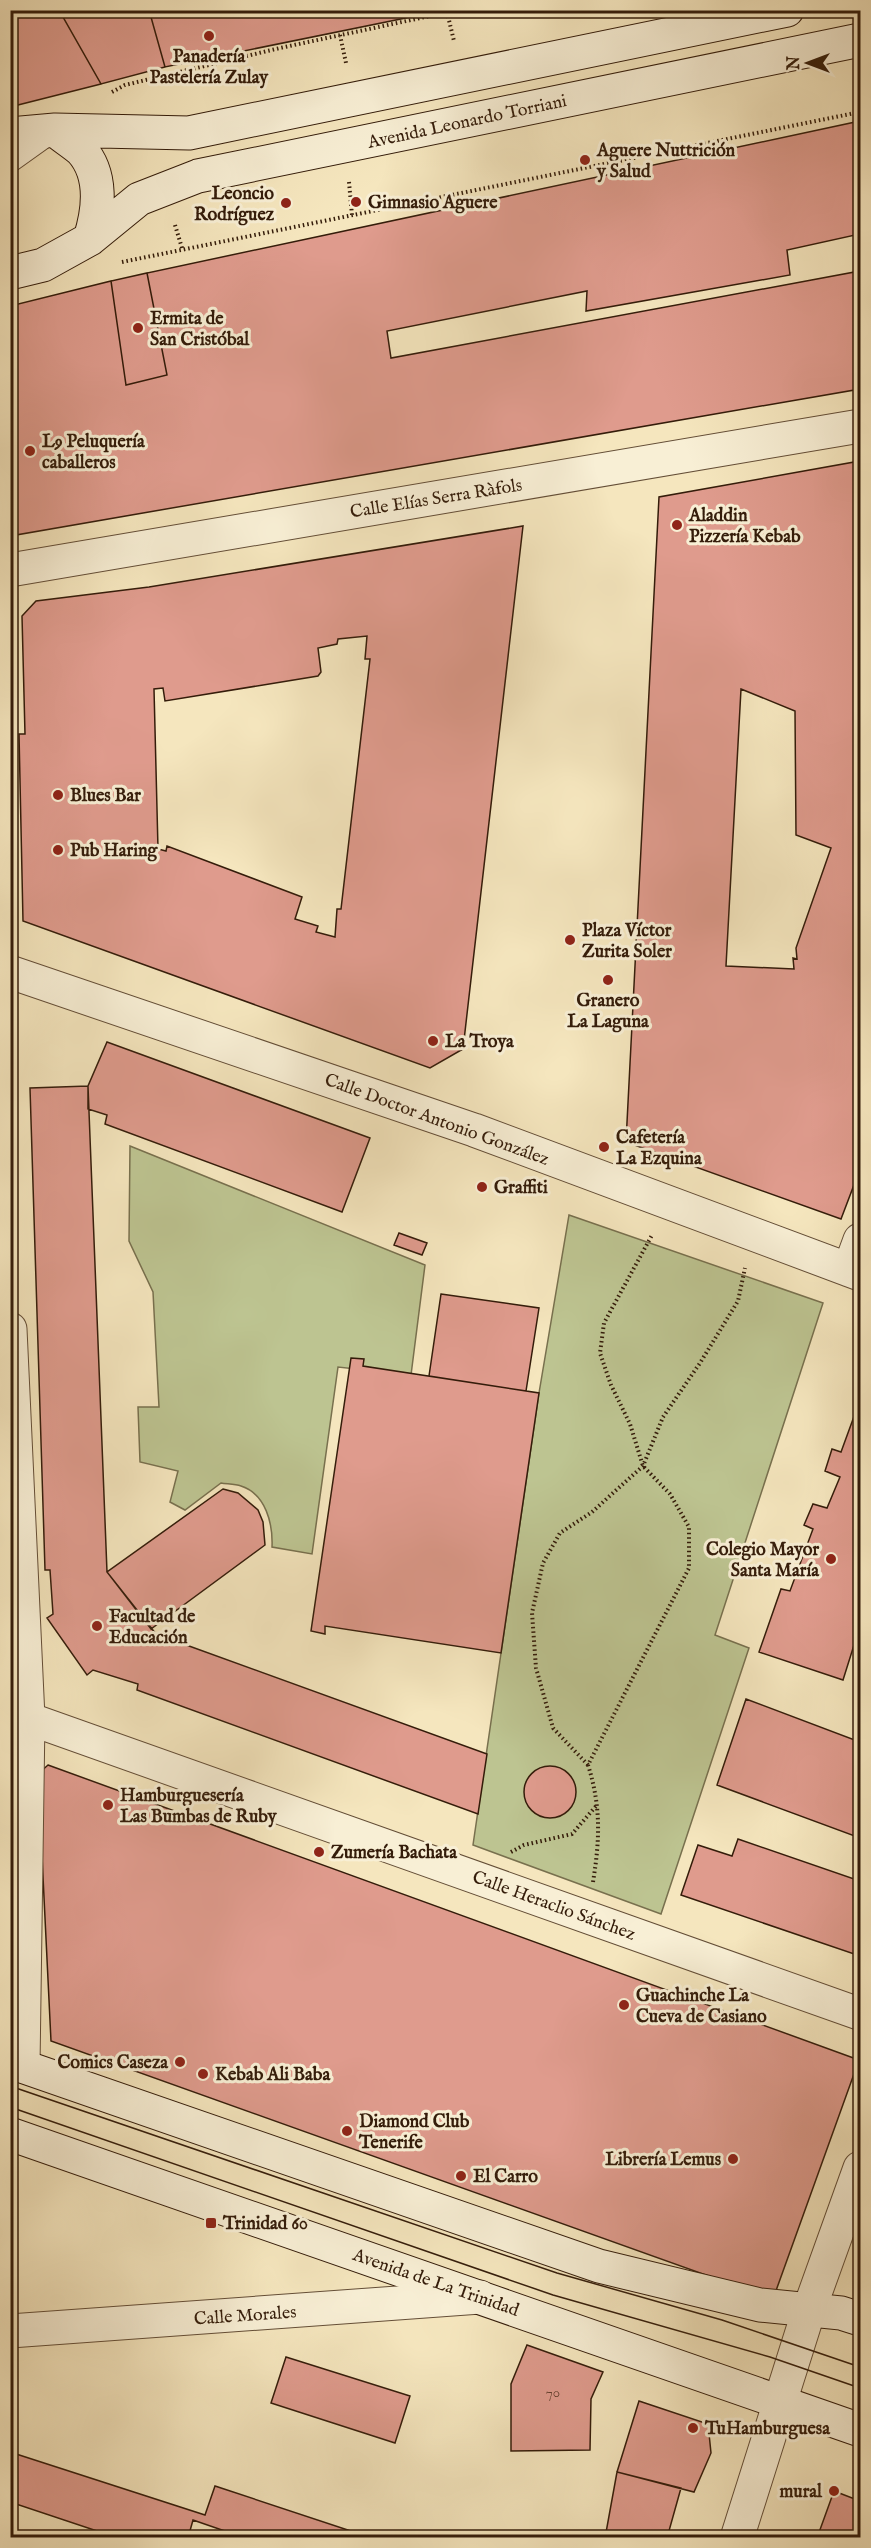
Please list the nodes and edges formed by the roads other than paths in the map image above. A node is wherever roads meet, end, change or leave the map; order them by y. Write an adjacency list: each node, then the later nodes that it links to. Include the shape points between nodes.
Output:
1 (787, 10): 3 (main road, via 189,133)
2 (861, 40): 6 (main road, Avenida Leonardo Torriani, via 198,176 139,199)
3 (55, 130): 4 (main road); 5 (lane); 6 (main road, via 81,150 90,163 97,186 97,217)
4 (10, 134)
5 (10, 162)
6 (90, 239): 7 (main road, Avenida Leonardo Torriani, via 43,265)
7 (10, 273)
8 (861, 426): 9 (main road, Calle Elías Serra Ràfols)
9 (10, 570)
10 (10, 972): 12 (main road, Calle Doctor Antonio González, via 474,1130)
11 (861, 1240): 12 (main road)
12 (855, 1272)
13 (10, 1329): 14 (main road)
14 (19, 1715): 15 (street, Calle Heraclio Sánchez); 16 (main road)
15 (861, 2014)
16 (17, 2064): 20 (main road, via 599,2266 760,2306)
17 (10, 2134): 19 (main road, Avenida de La Trinidad)
18 (861, 2168): 20 (main road)
19 (480, 2297): 22 (main road, Calle Morales); 23 (main road, Avenida de La Trinidad)
20 (809, 2310): 21 (main road); 23 (main road)
21 (861, 2319)
22 (10, 2331)
23 (780, 2403): 24 (main road, Avenida de La Trinidad); 25 (main road)
24 (861, 2430)
25 (737, 2538)

